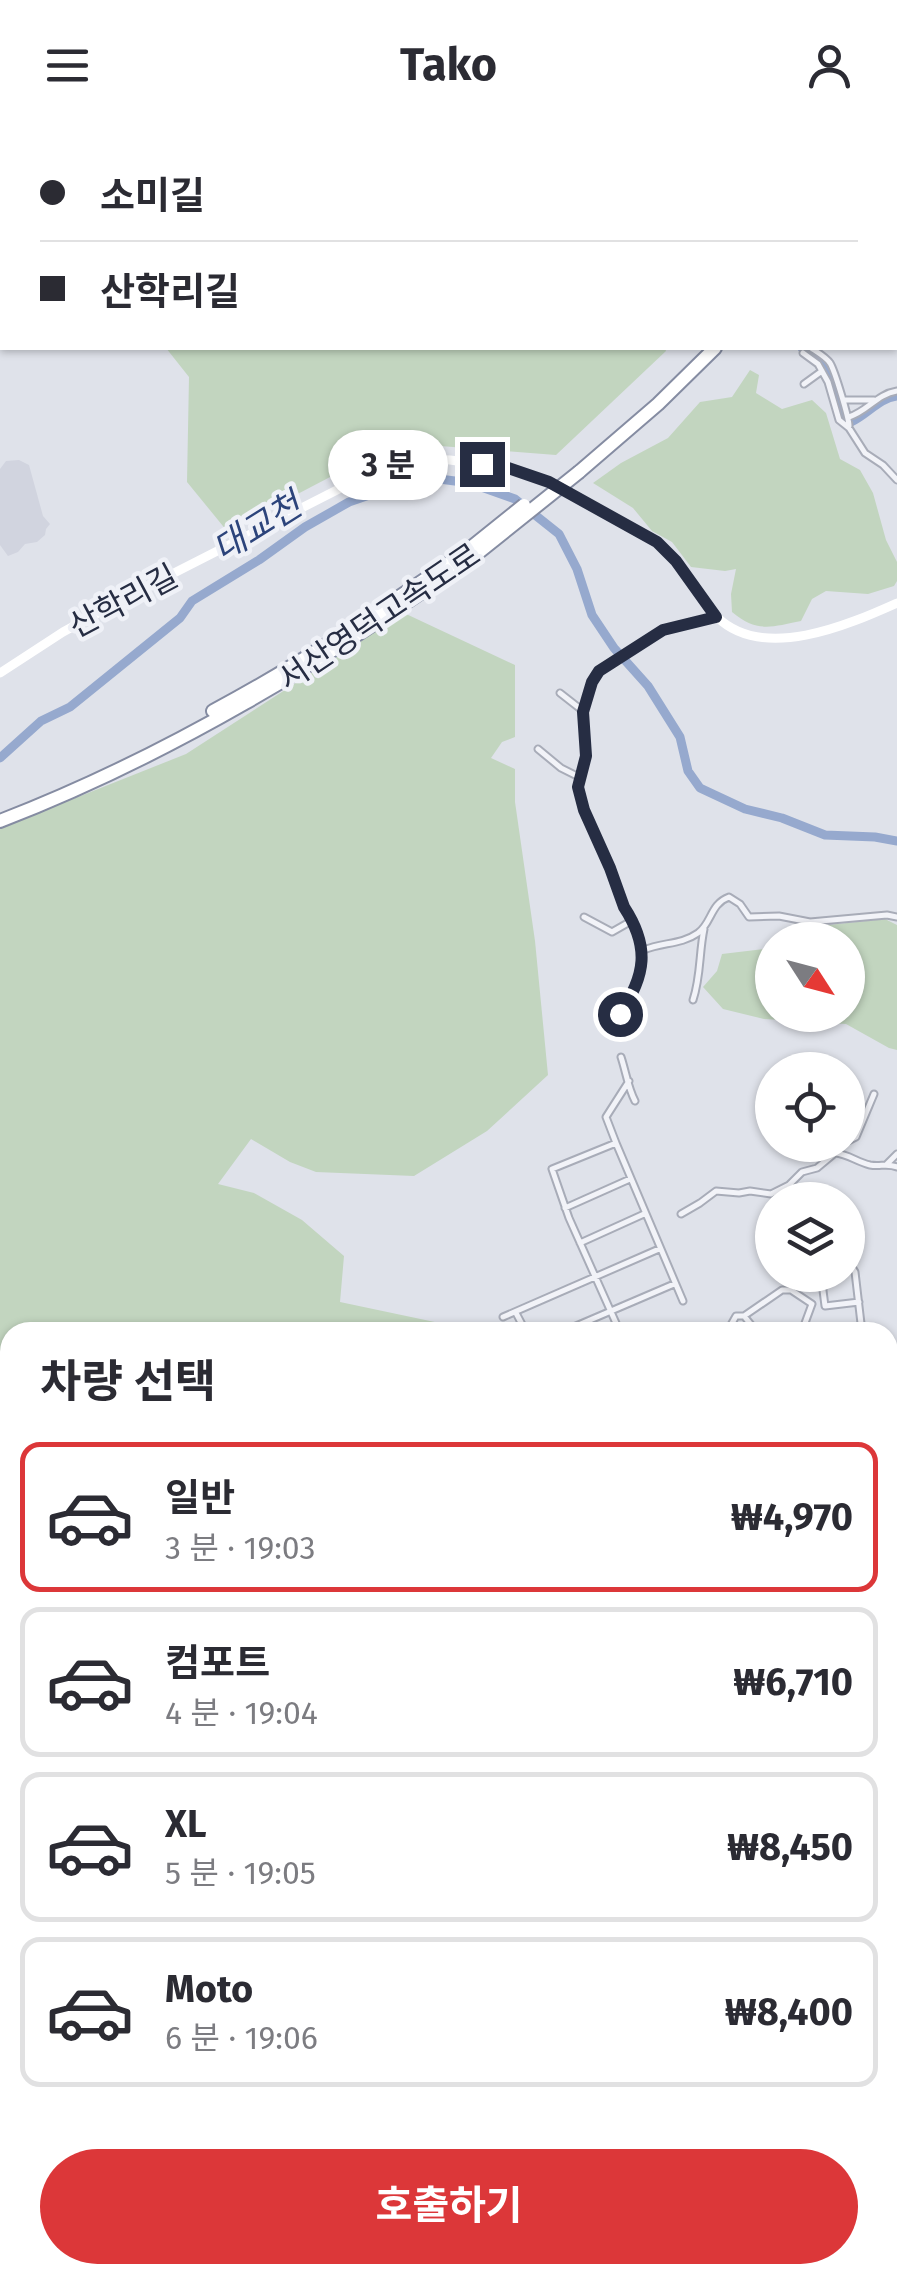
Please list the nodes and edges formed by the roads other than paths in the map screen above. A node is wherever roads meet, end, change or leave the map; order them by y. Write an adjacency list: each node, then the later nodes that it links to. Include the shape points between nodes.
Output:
1 (700, 350): 13 (highway, 서산영덕고속도로)
2 (712, 350): 13 (highway, 서산영덕고속도로)
3 (812, 350): 5 (street)
4 (804, 352): 6 (street)
5 (830, 364): 6 (street); 9 (street)
6 (822, 371): 7 (street); 12 (street, via 838,420)
7 (804, 384)
8 (897, 391): 10 (street)
9 (843, 400): 10 (street); 11 (street)
10 (874, 400): 11 (street)
11 (850, 417): 12 (street)
12 (849, 428): 14 (street, via 865,453)
13 (576, 470): 22 (highway, 서산영덕고속도로, bridge, via 372,627 260,697 130,764)
14 (897, 480)
15 (897, 603): 16 (main road, via 785,638 747,634)
16 (716, 617): 17 (main road, 산학리길, via 657,542 558,486 508,468 412,459 360,477 132,594); 19 (street, via 655,635 599,671)
17 (0, 674)
18 (560, 692): 19 (street)
19 (583, 712): 21 (street, via 586,756)
20 (538, 749): 21 (street)
21 (578, 778): 26 (street, via 584,810)
22 (0, 818)
23 (584, 917): 26 (street, via 612,932)
24 (644, 917): 26 (street)
25 (897, 917): 27 (street, via 749,918 729,897 715,906)
26 (634, 921): 28 (street)
27 (704, 929): 28 (street); 29 (street)
28 (644, 950): 30 (street)
29 (693, 1000)
30 (620, 1014)
31 (620, 1058): 32 (street)
32 (629, 1080): 34 (street); 36 (street, via 606,1117)
33 (874, 1094): 35 (street)
34 (635, 1101)
35 (865, 1116)
36 (616, 1143): 42 (street); 43 (street, via 552,1169)
37 (897, 1154): 40 (street)
38 (824, 1162): 45 (street, via 771,1194 716,1191)
39 (862, 1162): 40 (street)
40 (887, 1164): 41 (street)
41 (897, 1167)
42 (630, 1180): 43 (street); 44 (street)
43 (565, 1208): 46 (street)
44 (644, 1214): 46 (street); 47 (street)
45 (681, 1214)
46 (580, 1244): 48 (street)
47 (659, 1248): 48 (street); 49 (street)
48 (595, 1276): 56 (street); 57 (street)
49 (674, 1284): 52 (street); 56 (street)
50 (823, 1292): 55 (street)
51 (858, 1292): 53 (street)
52 (683, 1301)
53 (859, 1302): 55 (street); 66 (street)
54 (812, 1304): 55 (street); 58 (street, via 782,1290); 65 (street)
55 (825, 1306)
56 (610, 1311): 61 (street); 62 (street)
57 (516, 1312): 59 (street); 60 (street)
58 (744, 1316): 63 (street); 64 (street)
59 (503, 1317)
60 (521, 1322)
61 (585, 1322)
62 (615, 1322)
63 (733, 1322)
64 (748, 1322)
65 (806, 1322)
66 (861, 1322)

